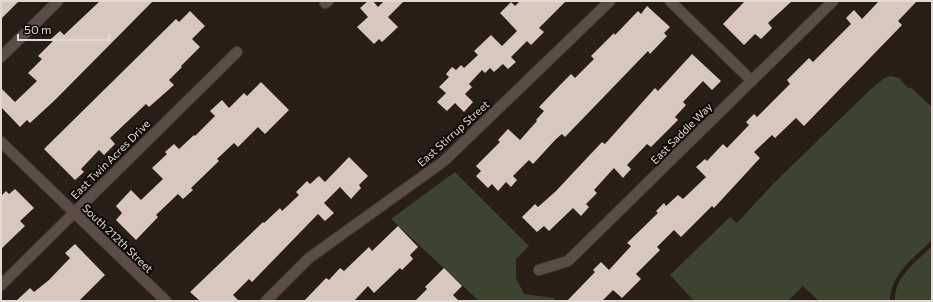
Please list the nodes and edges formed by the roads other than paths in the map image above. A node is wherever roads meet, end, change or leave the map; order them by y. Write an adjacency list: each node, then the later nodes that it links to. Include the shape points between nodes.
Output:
1 (58, 1): 6 (street)
2 (610, 1): 13 (street, East Stirrup Street, via 444,161 309,258)
3 (670, 1): 7 (street)
4 (833, 1): 7 (street, East Saddle Way)
5 (237, 52): 9 (street, East Twin Acres Drive)
6 (1, 57)
7 (752, 81): 10 (street, East Saddle Way, via 568,262)
8 (1, 142): 9 (street, South 212th Street)
9 (74, 212): 11 (street, East Twin Acres Drive); 12 (street, South 212th Street)
10 (539, 270)
11 (1, 285)
12 (166, 301)
13 (266, 301)

